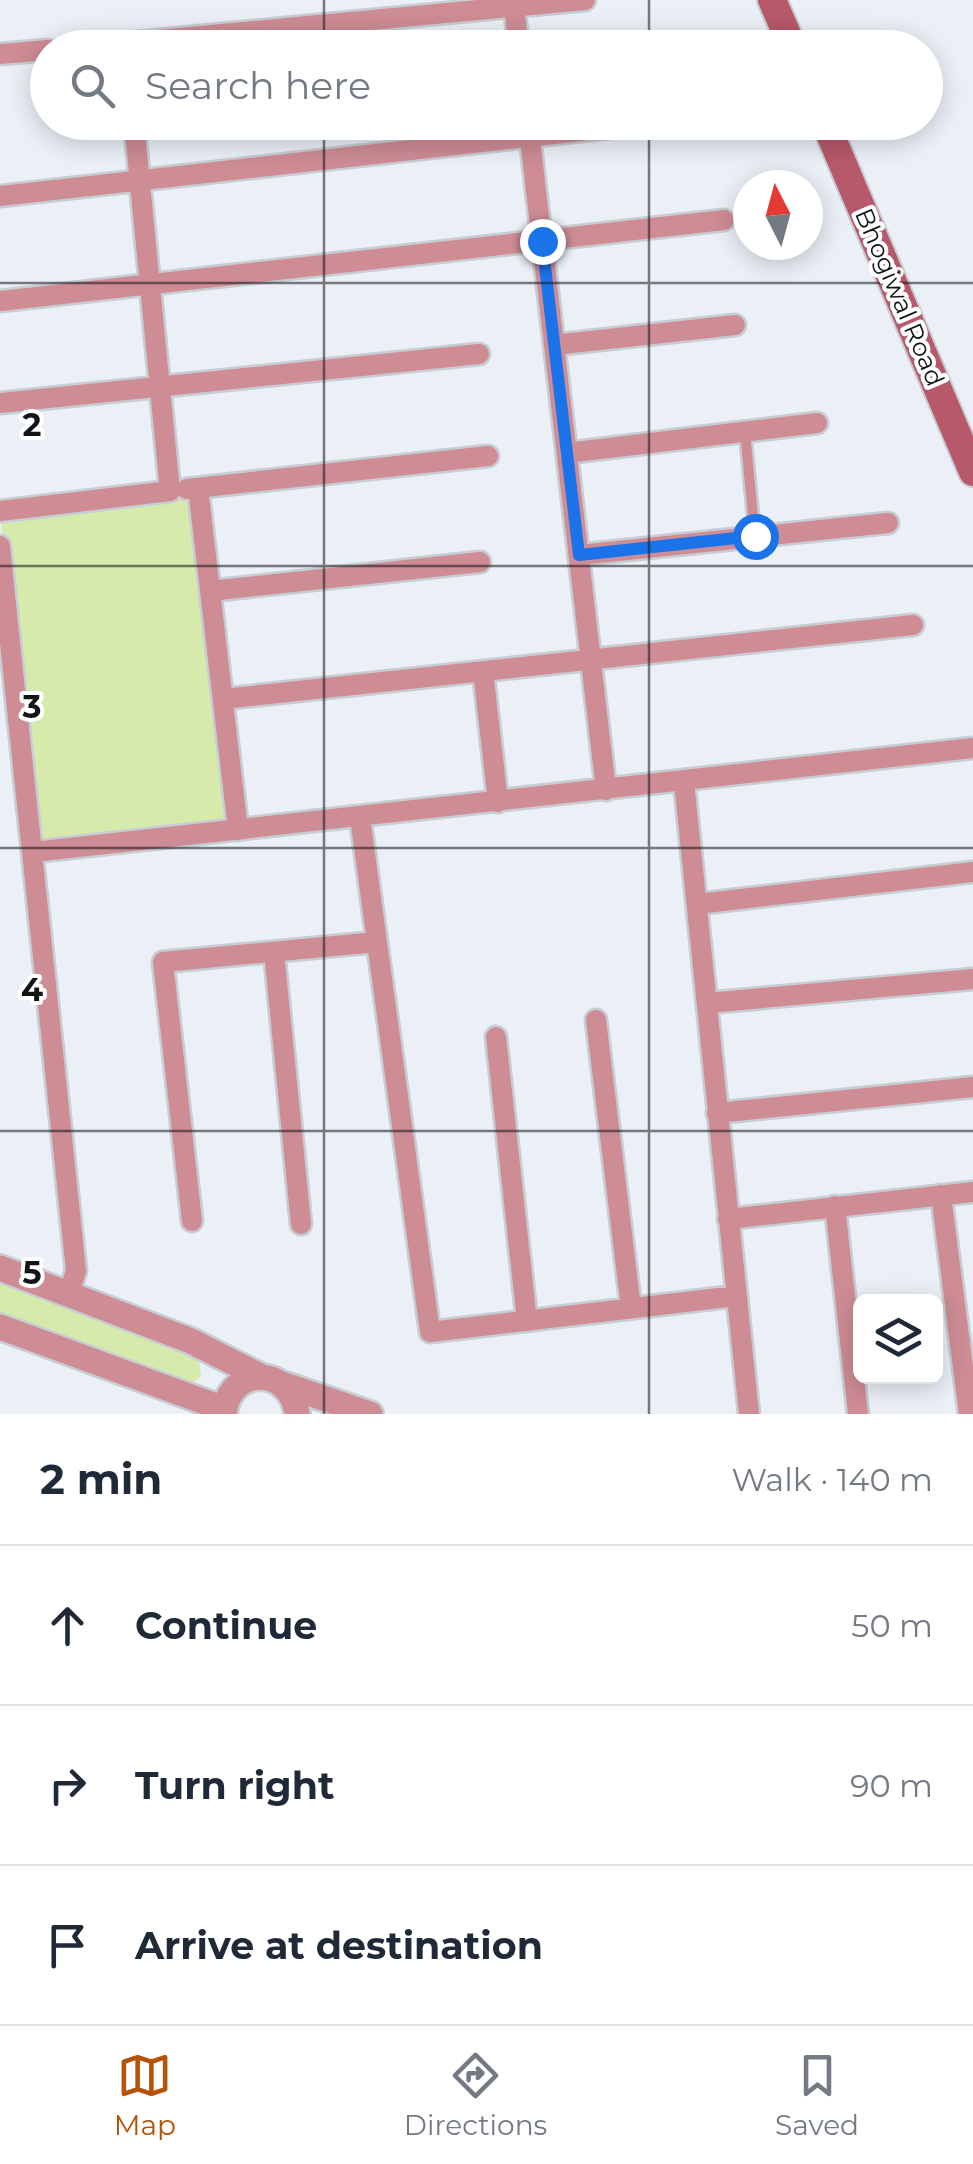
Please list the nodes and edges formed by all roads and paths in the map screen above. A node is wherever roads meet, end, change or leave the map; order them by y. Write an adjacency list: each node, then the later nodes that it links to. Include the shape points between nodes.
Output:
1 (585, 0): 3 (street)
2 (772, 0): 7 (main road)
3 (514, 6): 4 (street); 6 (street)
4 (420, 8): 5 (street)
5 (245, 30)
6 (517, 30)
7 (784, 30)
8 (30, 52): 9 (street)
9 (0, 54)
10 (136, 140): 14 (street)
11 (453, 140): 14 (street)
12 (530, 140): 17 (street)
13 (834, 140): 29 (main road, Bhogiwal Road)
14 (140, 181): 15 (street); 18 (street)
15 (0, 196)
16 (724, 220): 17 (street)
17 (542, 241): 18 (street); 21 (street)
18 (149, 284): 19 (street); 23 (street)
19 (0, 301)
20 (735, 325): 21 (street)
21 (554, 345): 27 (street)
22 (479, 354): 23 (street)
23 (159, 386): 24 (street); 31 (street)
24 (0, 403)
25 (817, 423): 26 (street)
26 (745, 432): 27 (street); 34 (lane)
27 (567, 453): 36 (street)
28 (488, 456): 30 (street)
29 (973, 472)
30 (198, 488): 31 (street); 38 (street)
31 (170, 492): 32 (street)
32 (0, 511)
33 (888, 522): 34 (street)
34 (755, 536): 36 (street)
35 (0, 546): 40 (street)
36 (579, 555): 41 (street)
37 (480, 562): 38 (street)
38 (210, 592): 43 (street)
39 (913, 625): 41 (street)
40 (5, 633): 50 (street)
41 (591, 659): 42 (street); 46 (street)
42 (483, 671): 43 (street); 47 (street)
43 (223, 699): 49 (street)
44 (973, 748): 45 (street)
45 (684, 782): 46 (street); 52 (street)
46 (606, 790): 47 (street)
47 (498, 802): 48 (street)
48 (360, 817): 49 (street); 53 (street)
49 (238, 830): 50 (street)
50 (34, 852): 68 (street, via 76,1271)
51 (973, 872): 52 (street)
52 (696, 904): 56 (street)
53 (376, 942): 54 (street); 71 (street, via 430,1332)
54 (274, 952): 65 (street, via 163,962); 66 (street)
55 (973, 979): 56 (street)
56 (707, 1004): 60 (street)
57 (596, 1020): 70 (street)
58 (496, 1037): 71 (street)
59 (973, 1087): 60 (street)
60 (718, 1113): 64 (street)
61 (973, 1192): 62 (street)
62 (940, 1194): 63 (street); 80 (street)
63 (835, 1206): 64 (street); 79 (street)
64 (728, 1219): 69 (street)
65 (192, 1220)
66 (301, 1224)
67 (0, 1268): 68 (street)
68 (69, 1293): 73 (street)
69 (736, 1296): 70 (street); 78 (street)
70 (631, 1308): 71 (street)
71 (527, 1320)
72 (0, 1327): 75 (street)
73 (260, 1376): 74 (street); 75 (street, via 236,1385)
74 (285, 1384): 76 (street); 77 (street)
75 (224, 1412)
76 (297, 1414)
77 (370, 1414)
78 (749, 1414)
79 (858, 1414)
80 (968, 1414)

